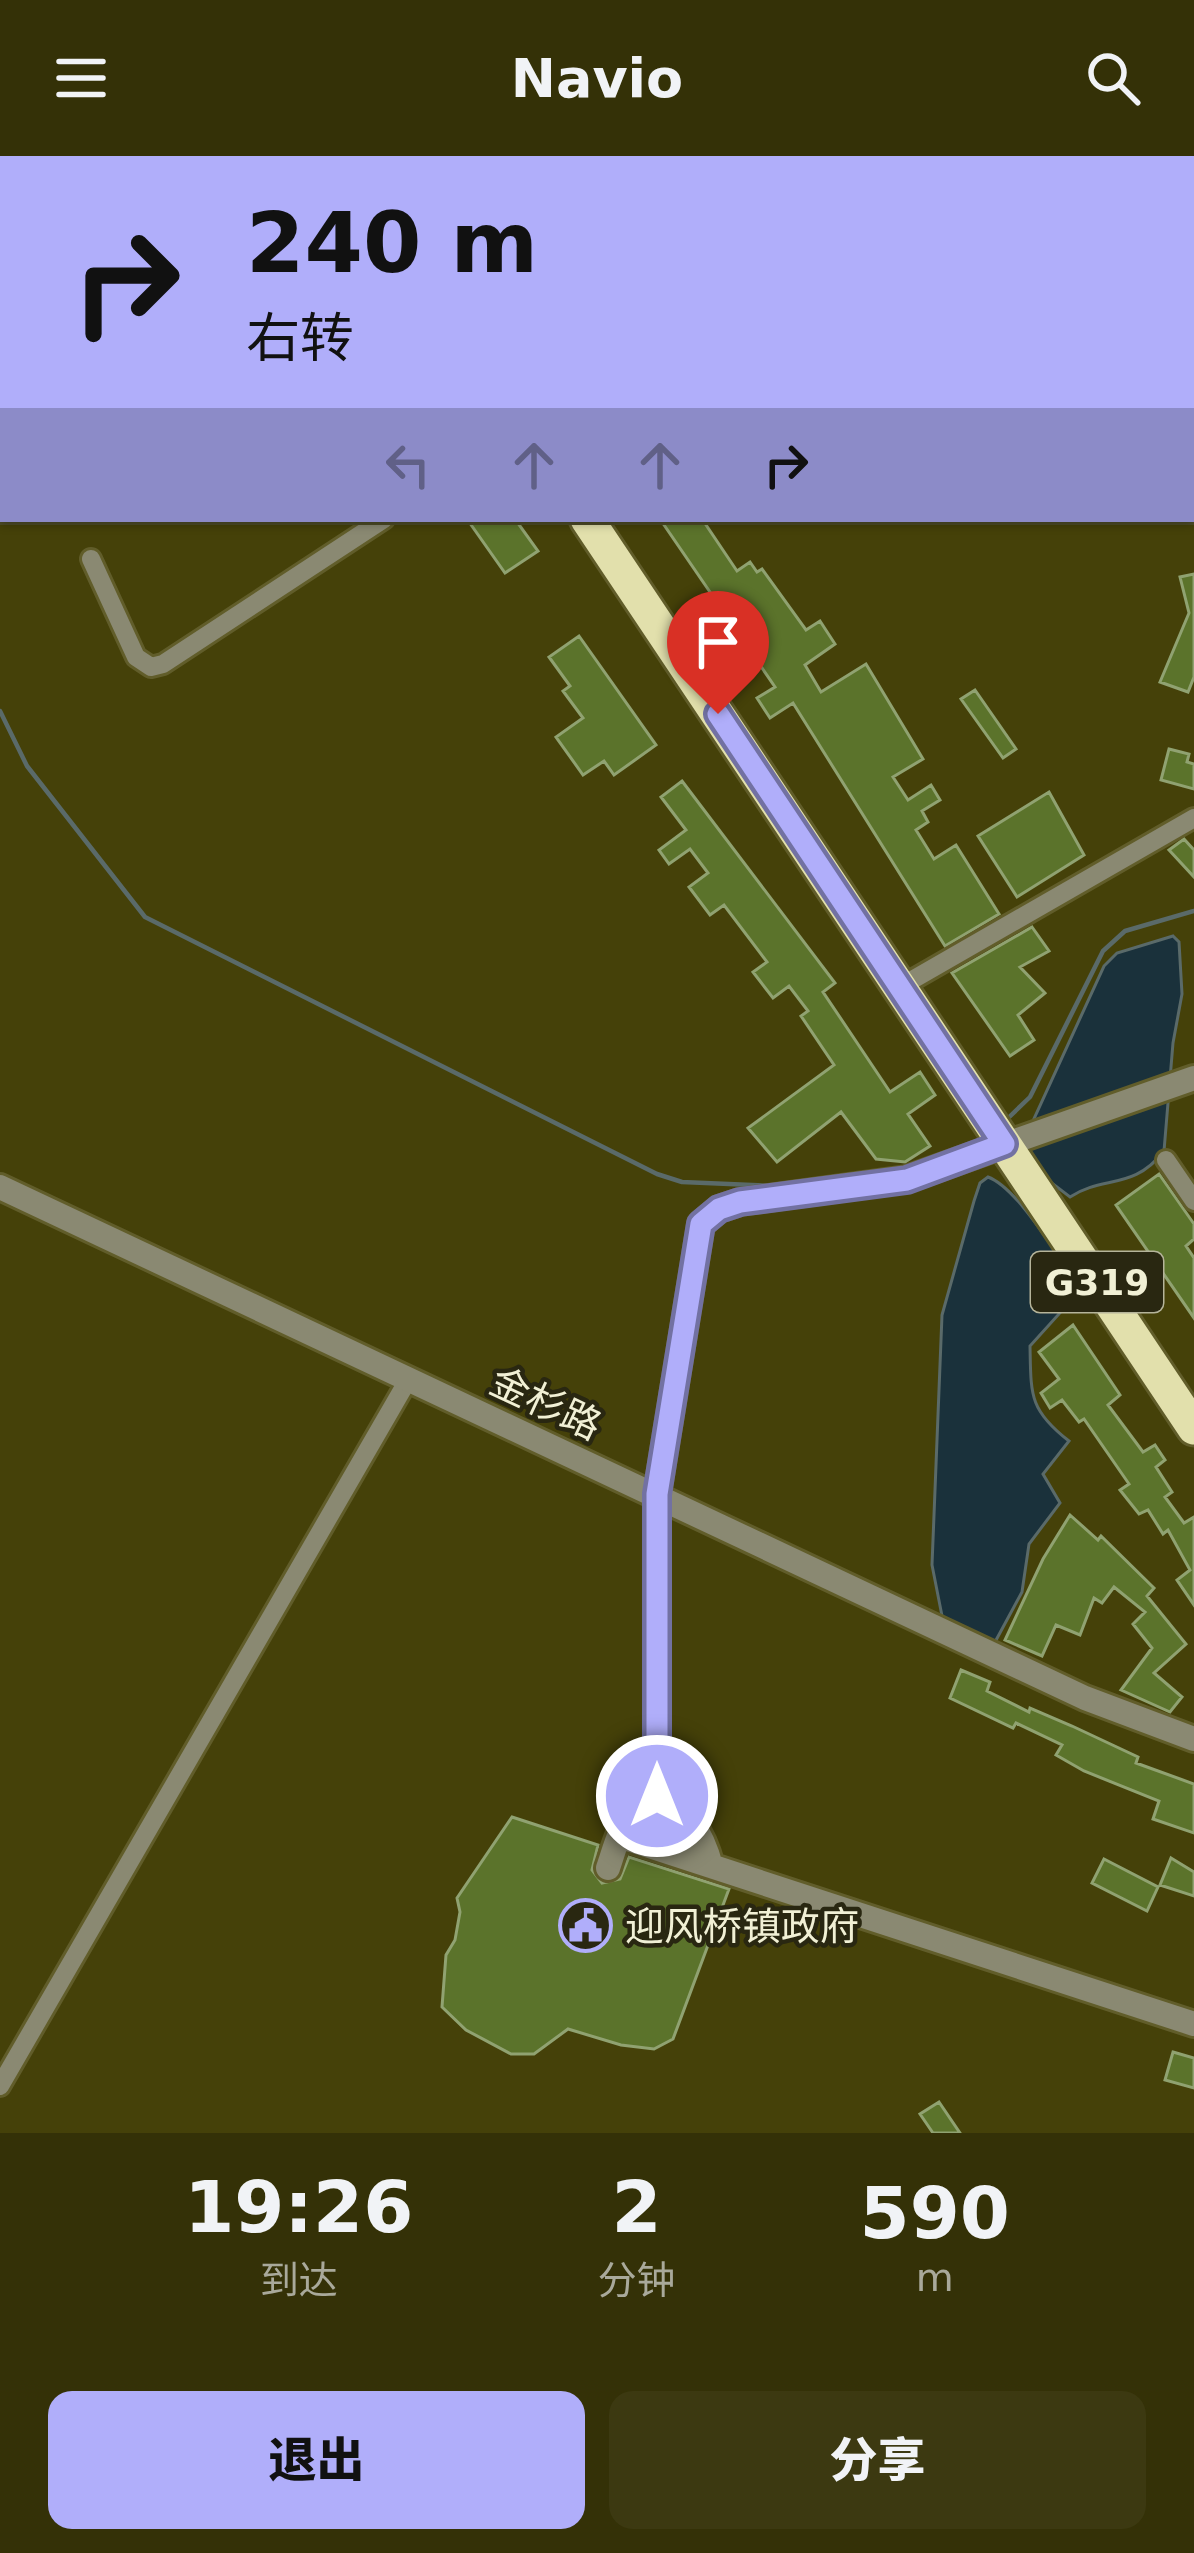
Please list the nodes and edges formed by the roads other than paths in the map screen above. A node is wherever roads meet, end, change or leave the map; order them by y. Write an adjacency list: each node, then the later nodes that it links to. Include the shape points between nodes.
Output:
1 (379, 522): 3 (street, via 151,667 136,657)
2 (589, 522): 5 (highway, G319)
3 (91, 559)
4 (1194, 818): 5 (street)
5 (900, 987): 7 (highway, G319)
6 (1194, 1078): 7 (street)
7 (998, 1134): 12 (highway, G319); 13 (street, via 907,1180 740,1202 701,1224)
8 (1166, 1160): 10 (street)
9 (0, 1187): 11 (street, 金杉路)
10 (1194, 1202)
11 (408, 1379): 13 (street, 金杉路); 20 (street)
12 (1194, 1428)
13 (657, 1494): 14 (street, 金杉路, via 1084,1699); 15 (street)
14 (1194, 1739)
15 (657, 1796): 16 (street, via 627,1815); 17 (street, via 696,1825)
16 (619, 1836): 17 (street); 18 (street)
17 (711, 1866): 19 (street)
18 (608, 1868)
19 (1194, 2024)
20 (0, 2086)

